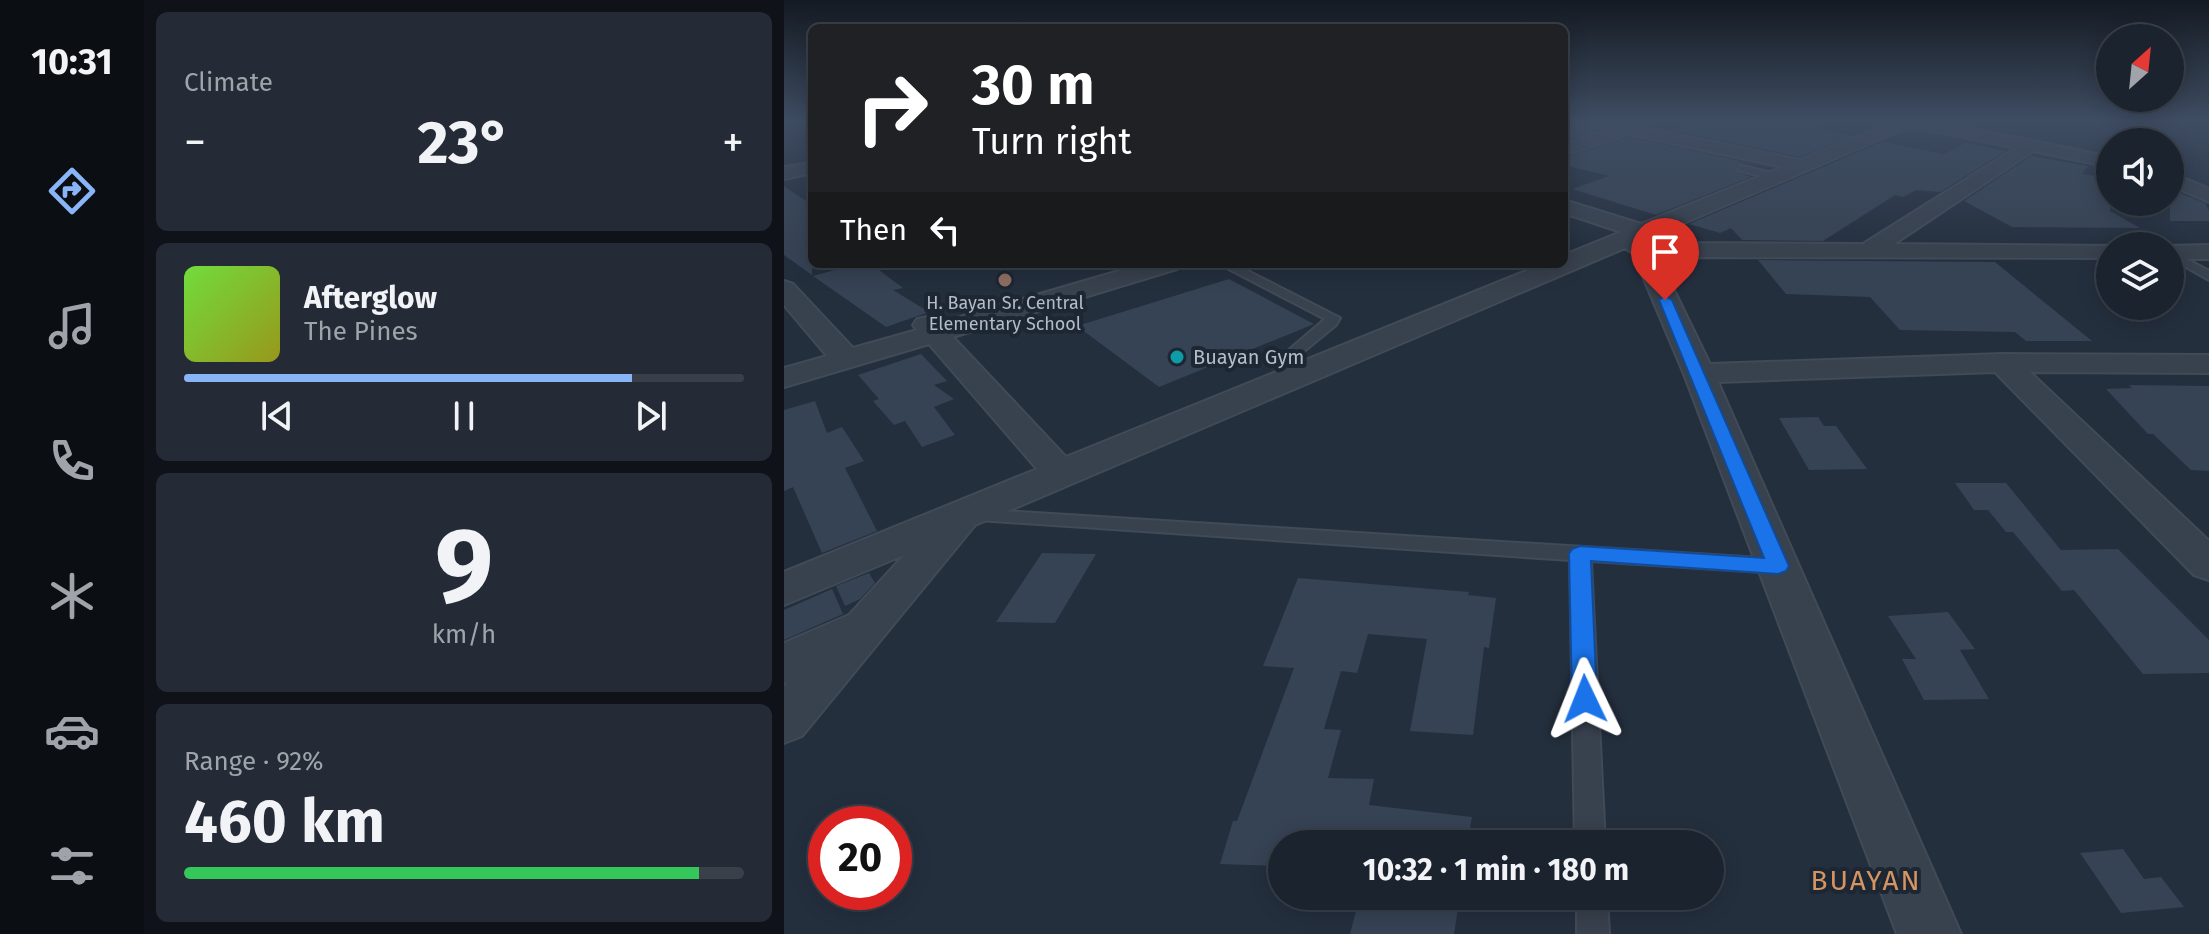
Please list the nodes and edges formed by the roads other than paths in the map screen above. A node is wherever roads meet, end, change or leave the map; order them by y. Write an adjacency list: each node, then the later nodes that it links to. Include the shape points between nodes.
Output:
1 (1799, 165): 4 (street)
2 (1808, 165): 4 (street)
3 (2001, 165): 15 (street)
4 (1805, 166): 8 (street)
5 (1740, 168): 8 (lane)
6 (808, 169): 7 (street)
7 (784, 173)
8 (1776, 177): 14 (street)
9 (2184, 181): 11 (street)
10 (2184, 184): 12 (street)
11 (2209, 185)
12 (2209, 196)
13 (1568, 208): 14 (street)
14 (1638, 241): 15 (street); 30 (street); 32 (street)
15 (1869, 250): 16 (street)
16 (2096, 251)
17 (2184, 252): 18 (street)
18 (2209, 252)
19 (2184, 261): 23 (lane)
20 (1132, 268): 25 (street)
21 (1154, 268): 25 (street)
22 (1233, 268): 32 (lane, via 1333,318 1290,355)
23 (2209, 276)
24 (784, 289): 26 (street)
25 (932, 329): 26 (street); 33 (street)
26 (843, 355): 29 (street); 31 (street)
27 (2003, 363): 28 (street); 30 (street); 36 (street)
28 (2209, 364)
29 (784, 366)
30 (1699, 374): 37 (street)
31 (784, 378)
32 (1293, 379): 33 (street)
33 (1061, 474): 34 (street)
34 (963, 515): 35 (lane); 38 (street); 39 (street)
35 (1580, 554): 37 (lane); 42 (lane)
36 (2209, 565)
37 (1778, 566): 45 (street)
38 (784, 589)
39 (864, 626): 40 (street); 41 (street)
40 (784, 664)
41 (784, 721)
42 (1590, 830)
43 (1592, 910): 44 (lane)
44 (1593, 934)
45 (1929, 934)

